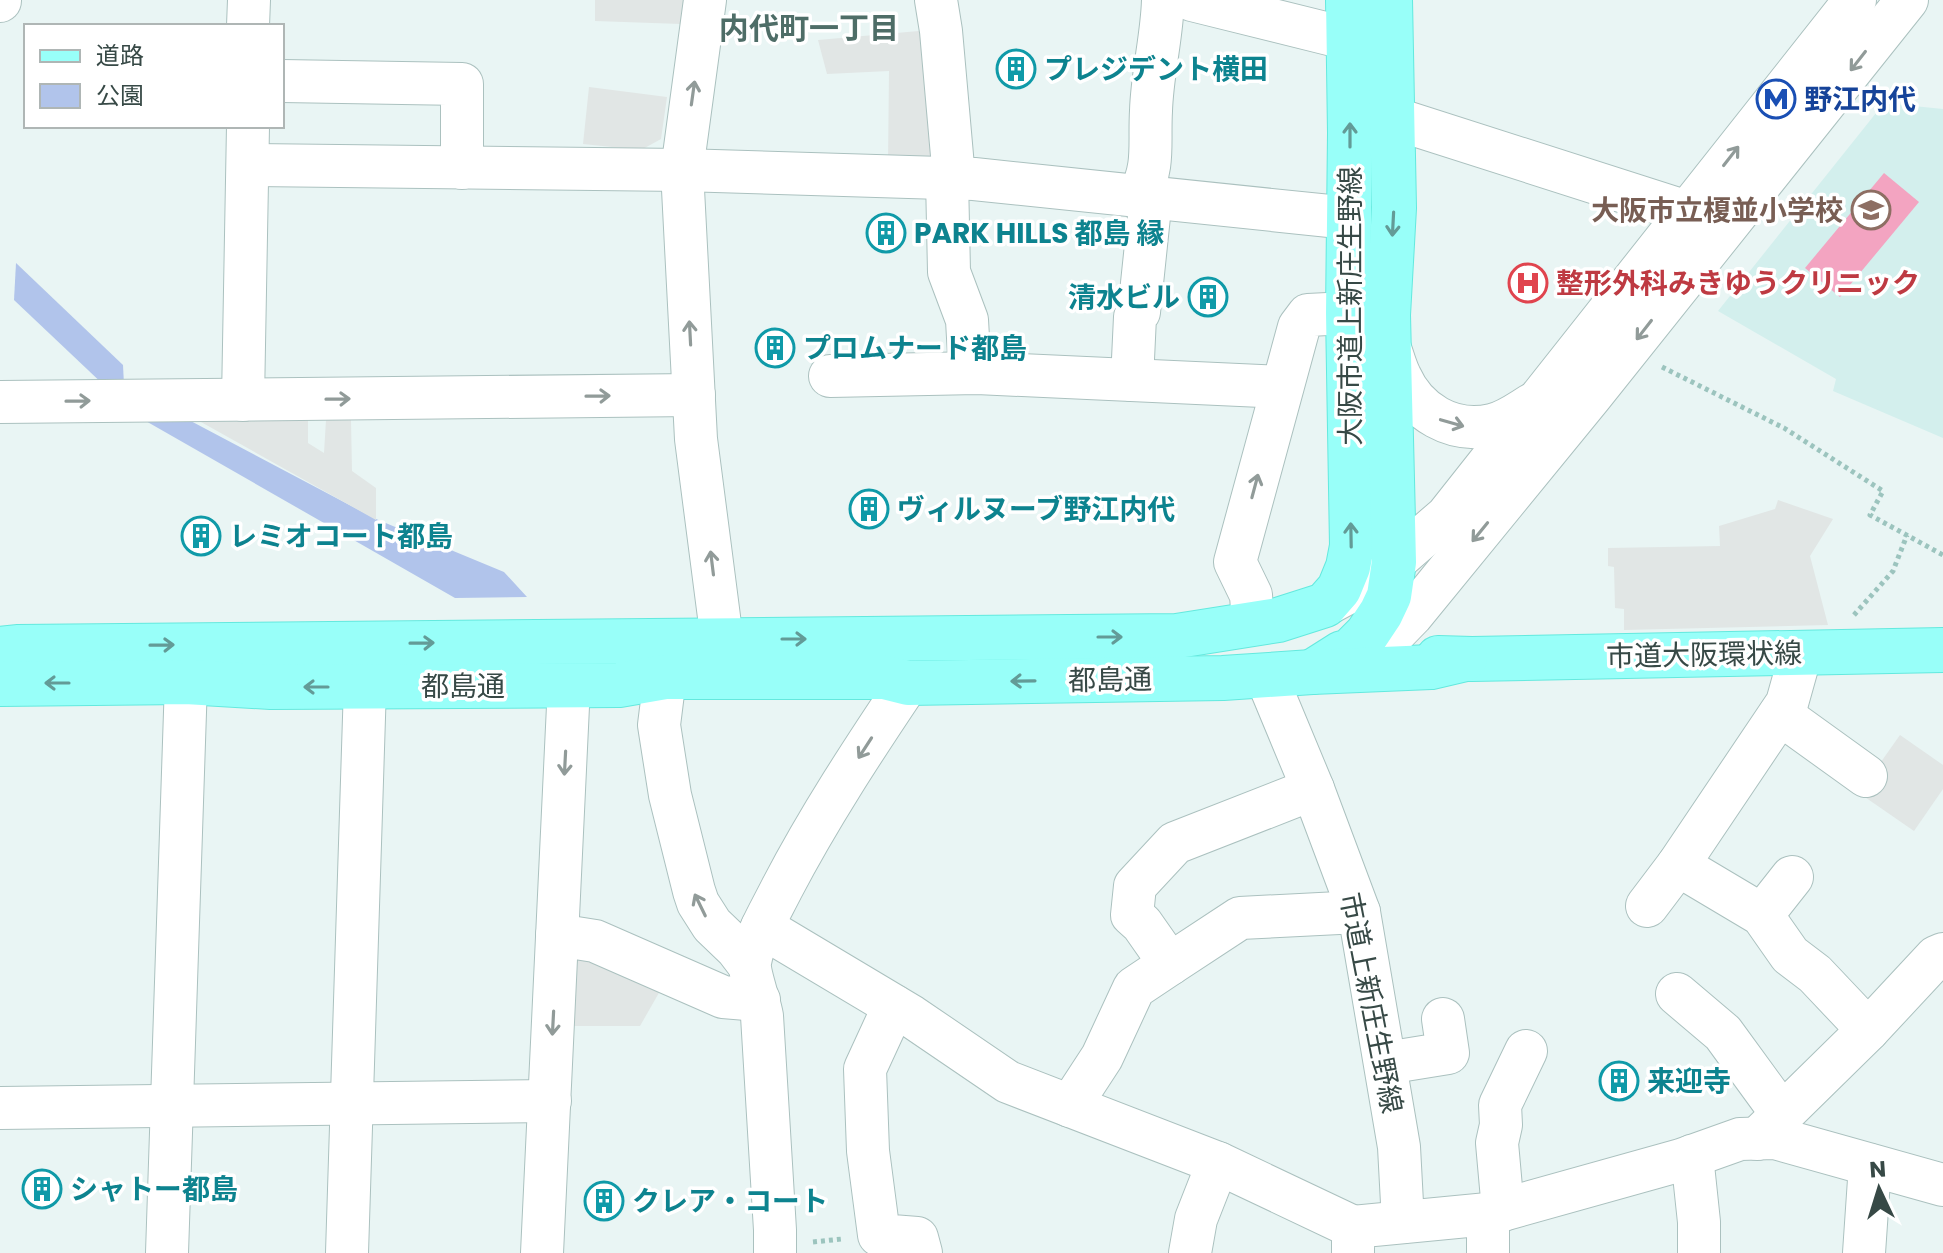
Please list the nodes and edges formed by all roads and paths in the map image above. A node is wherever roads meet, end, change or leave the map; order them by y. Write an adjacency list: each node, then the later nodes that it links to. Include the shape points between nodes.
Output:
1 (249, 0): 10 (street)
2 (705, 0): 15 (street, one-way to 2)
3 (936, 0): 16 (street)
4 (1163, 0): 17 (street)
5 (1192, 0): 9 (street)
6 (1390, 0): 12 (main road, 大阪市道上新庄生野線)
7 (1855, 0): 18 (street, 都島通, one-way to 7)
8 (1907, 0): 35 (street, one-way to 35)
9 (1349, 20): 19 (main road, 大阪市道上新庄生野線, one-way to 9)
10 (248, 24)
11 (284, 81): 14 (street, via 462,84)
12 (1393, 118): 18 (street); 21 (main road, 大阪市道上新庄生野線, one-way to 21)
13 (248, 145): 14 (street); 28 (street)
14 (462, 168): 15 (street)
15 (682, 170): 16 (street); 27 (street, one-way to 15)
16 (951, 178): 17 (street); 23 (street, via 949,272 967,320)
17 (1145, 197): 19 (street); 25 (street)
18 (1687, 212): 30 (street, 都島通)
19 (1349, 218): 20 (main road, 大阪市道上新庄生野線)
20 (1348, 313): 26 (street, via 1308,315 1299,327); 34 (main road, 大阪市道上新庄生野線, one-way to 20, via 1339,589 1352,546)
21 (1389, 345): 30 (street, one-way to 30, via 1412,397 1441,421 1465,427 1493,425); 33 (main road, 大阪市道上新庄生野線)
22 (1662, 367): 31 (path, via 1784,428 1883,491 1870,515)
23 (970, 373): 24 (street); 25 (street)
24 (830, 376)
25 (1132, 380): 26 (street)
26 (1282, 387): 37 (street, one-way to 26, via 1251,595 1235,562)
27 (694, 395): 28 (street, one-way to 27); 39 (street, one-way to 27)
28 (243, 400): 29 (street, one-way to 28)
29 (0, 402)
30 (1535, 403): 33 (street, 都島通, via 1447,516)
31 (1907, 535): 32 (path); 36 (path, via 1893,571)
32 (1943, 555)
33 (1394, 562): 34 (street, 都島通); 35 (street); 43 (main road, 大阪市道上新庄生野線, via 1381,613)
34 (1325, 605): 37 (main road, 都島通)
35 (1415, 612): 43 (street); 44 (street, via 1443,649)
36 (1848, 620)
37 (1253, 624): 38 (main road, 都島通)
38 (1177, 636): 39 (main road, 都島通, one-way to 38); 43 (main road, 市道大阪環状線)
39 (722, 640): 40 (main road, 都島通, one-way to 39); 46 (street, via 697,649); 47 (street, via 740,666)
40 (0, 649)
41 (1943, 650): 42 (main road, 市道大阪環状線)
42 (1801, 653): 44 (main road, 市道大阪環状線); 53 (street)
43 (1345, 659): 44 (main road, 市道大阪環状線); 44 (main road, 市道大阪環状線, via 1431,667); 45 (main road, 都島通)
44 (1465, 659)
45 (1266, 676): 49 (main road, 都島通, one-way to 49); 55 (street, 市道上新庄生野線)
46 (665, 677): 47 (main road, 都島通); 51 (main road, 都島通, via 619,685); 65 (street, one-way to 46, via 694,891 659,725)
47 (763, 677): 49 (main road, 都島通, via 884,677)
48 (186, 682): 50 (main road, 都島通, one-way to 50); 52 (main road, 都島通, one-way to 48); 73 (street)
49 (908, 683): 61 (street, one-way to 61, via 810,836)
50 (0, 684)
51 (569, 685): 52 (main road, 都島通); 62 (street, one-way to 62)
52 (365, 686): 74 (street)
53 (1780, 714): 54 (street); 56 (street)
54 (1866, 776)
55 (1313, 789): 59 (street, 市道上新庄生野線); 64 (street, via 1175,843 1135,886 1132,915)
56 (1678, 865): 58 (street); 60 (street)
57 (1792, 877): 60 (street)
58 (1647, 906)
59 (1359, 912): 64 (street, via 1240,918); 71 (street, 市道上新庄生野線)
60 (1762, 915): 69 (street, via 1790,955)
61 (762, 927): 65 (street); 67 (street)
62 (557, 935): 65 (street, via 595,941 723,997); 72 (street, one-way to 72)
63 (1943, 954): 69 (street)
64 (1170, 964): 75 (street, via 1134,988 1102,1057)
65 (754, 982): 88 (street)
66 (1677, 994): 77 (street, via 1723,1033)
67 (894, 1006): 75 (street, via 1008,1082); 89 (street, via 865,1069 868,1151 879,1235 917,1238)
68 (1443, 1019): 71 (street, via 1448,1053)
69 (1868, 1030): 77 (street)
70 (1526, 1051): 83 (street, via 1500,1105)
71 (1386, 1063): 82 (street, 市道上新庄生野線)
72 (550, 1101): 74 (street); 87 (street)
73 (172, 1104): 74 (street); 76 (street); 85 (street)
74 (352, 1104): 86 (street)
75 (1070, 1106): 79 (street)
76 (0, 1108)
77 (1769, 1126): 78 (street); 80 (street, via 1775,1138)
78 (1692, 1156): 83 (street); 91 (street)
79 (1218, 1163): 84 (street); 90 (street, via 1196,1219)
80 (1870, 1165): 81 (street); 92 (street)
81 (1943, 1185)
82 (1403, 1222): 83 (street); 84 (street)
83 (1493, 1226)
84 (1353, 1240)
85 (167, 1253)
86 (347, 1253)
87 (542, 1253)
88 (775, 1253)
89 (921, 1253)
90 (1190, 1253)
91 (1699, 1253)
92 (1864, 1253)

